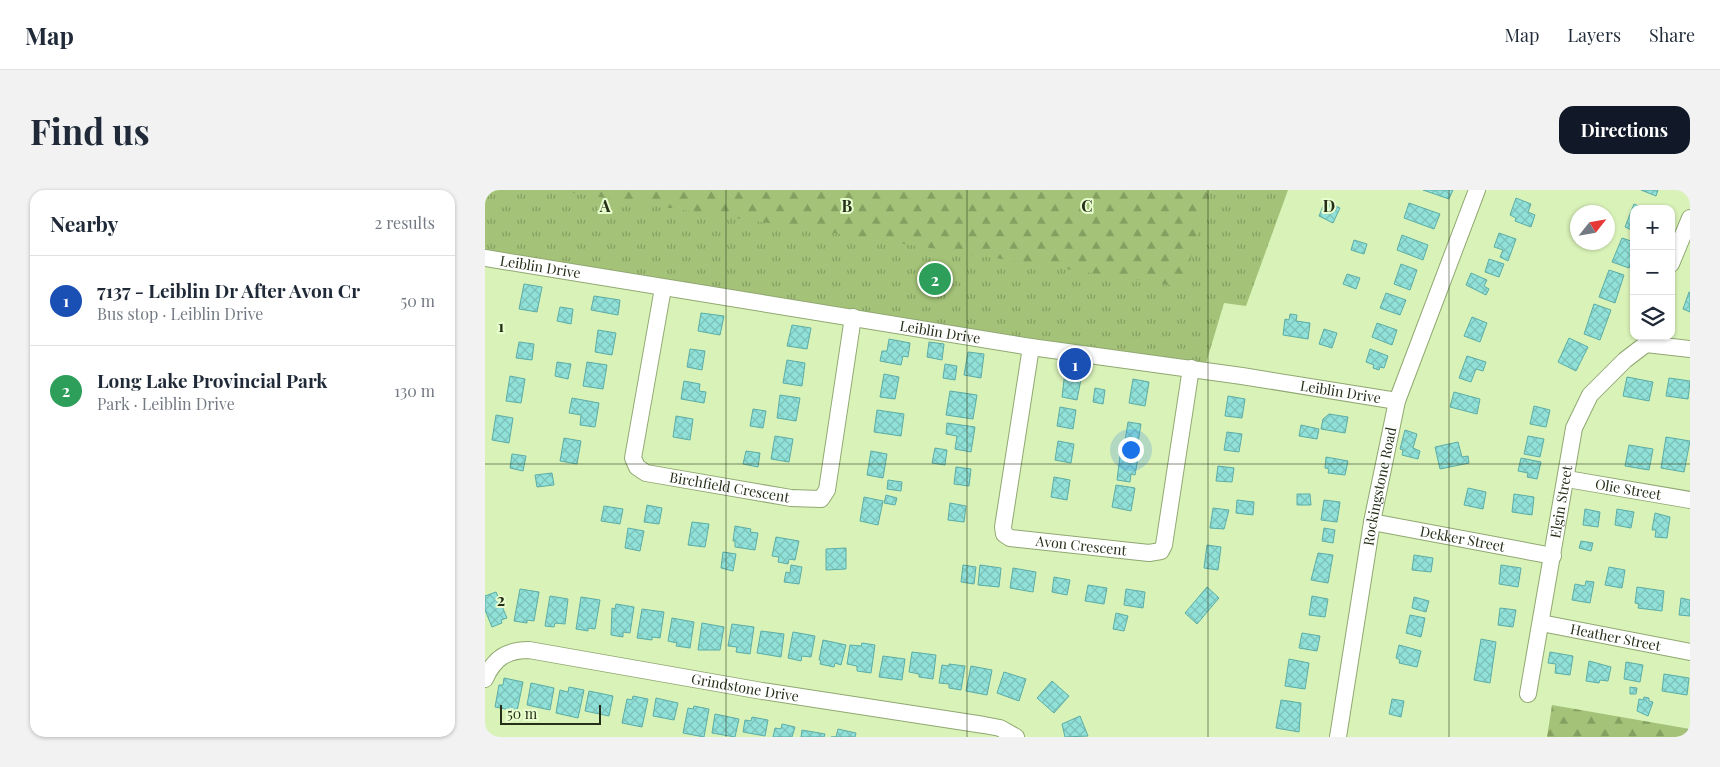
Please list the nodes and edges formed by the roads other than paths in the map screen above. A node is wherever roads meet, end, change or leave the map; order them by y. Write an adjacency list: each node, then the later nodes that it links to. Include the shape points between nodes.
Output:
1 (1477, 190): 11 (street, Rockingstone Road)
2 (1690, 218): 3 (street)
3 (1675, 254)
4 (485, 258): 5 (street, Leiblin Drive)
5 (663, 288): 6 (street, Leiblin Drive); 6 (street, Birchfield Crescent, via 633,458 637,467 646,473 791,498 821,499 827,490)
6 (853, 317): 8 (street, Leiblin Drive)
7 (1647, 340): 9 (street); 12 (street, Elgin Street, via 1589,395 1574,428)
8 (1031, 347): 10 (street, Leiblin Drive); 10 (street, Avon Crescent, via 1003,527 1004,534 1010,538 1151,553 1161,551)
9 (1690, 349)
10 (1191, 368): 11 (street, Leiblin Drive)
11 (1397, 401): 14 (street, Rockingstone Road)
12 (1567, 479): 13 (street, Olie Street); 15 (street, Elgin Street)
13 (1690, 500)
14 (1372, 522): 15 (street, Dekker Street); 21 (street, Rockingstone Road)
15 (1553, 556): 16 (street, Elgin Street)
16 (1541, 623): 17 (street, Heather Street); 19 (street, Elgin Street)
17 (1690, 652)
18 (485, 679): 20 (street, Grindstone Drive, via 497,659 507,653 529,650 985,725 1000,728)
19 (1529, 694)
20 (1016, 737)
21 (1338, 737)

